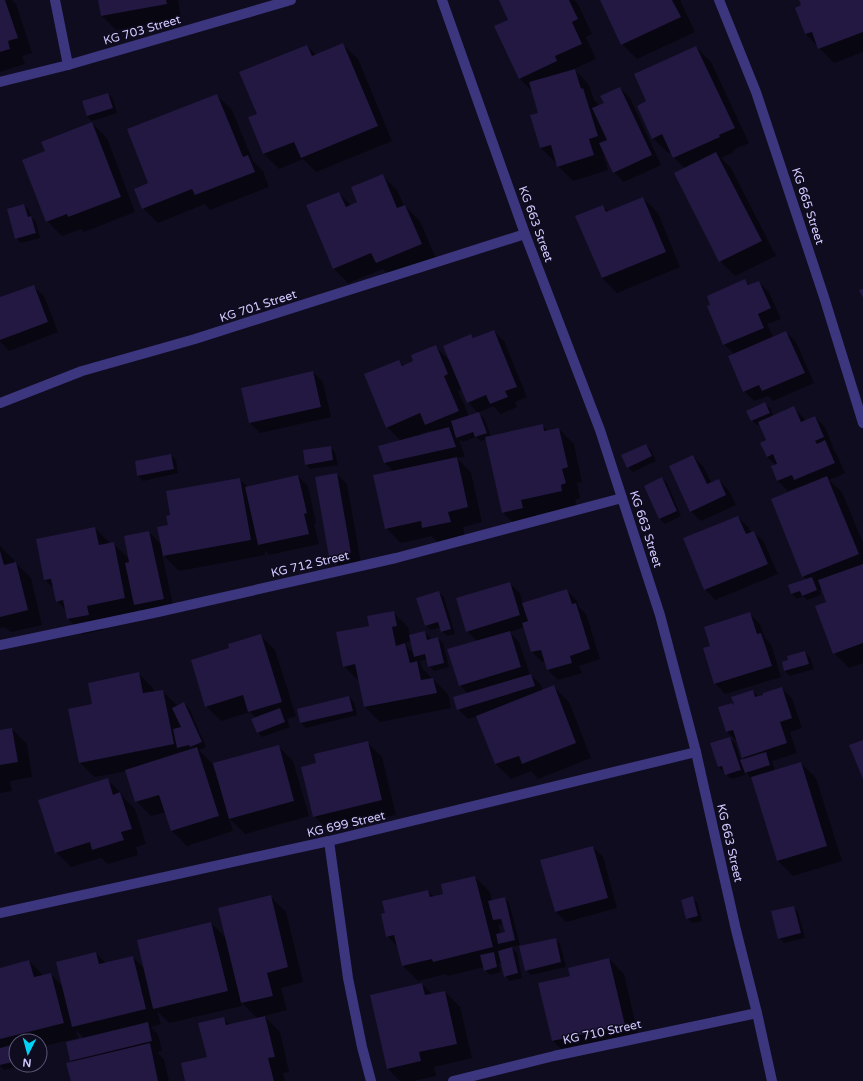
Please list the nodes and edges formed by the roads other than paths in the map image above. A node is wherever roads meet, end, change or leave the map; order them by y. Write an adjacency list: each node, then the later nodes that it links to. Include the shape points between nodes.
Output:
1 (54, 0): 5 (street)
2 (291, 0): 5 (street, KG 703 Street)
3 (442, 0): 7 (street, KG 663 Street)
4 (718, 0): 9 (street, KG 665 Street, via 756,92)
5 (68, 65): 6 (street, KG 703 Street)
6 (0, 82)
7 (525, 234): 8 (street, KG 701 Street, via 195,340 82,371); 10 (street, KG 663 Street, via 600,430)
8 (0, 402)
9 (863, 423)
10 (622, 498): 11 (street, KG 712 Street, via 396,558); 12 (street, KG 663 Street, via 660,615)
11 (0, 645)
12 (696, 752): 13 (street, KG 699 Street); 15 (street, KG 663 Street)
13 (329, 842): 14 (street, KG 699 Street); 16 (street, via 348,978 362,1047)
14 (0, 913)
15 (757, 1012): 17 (street, KG 710 Street, via 554,1056); 18 (street, KG 663 Street)
16 (372, 1081)
17 (453, 1081)
18 (772, 1081)

